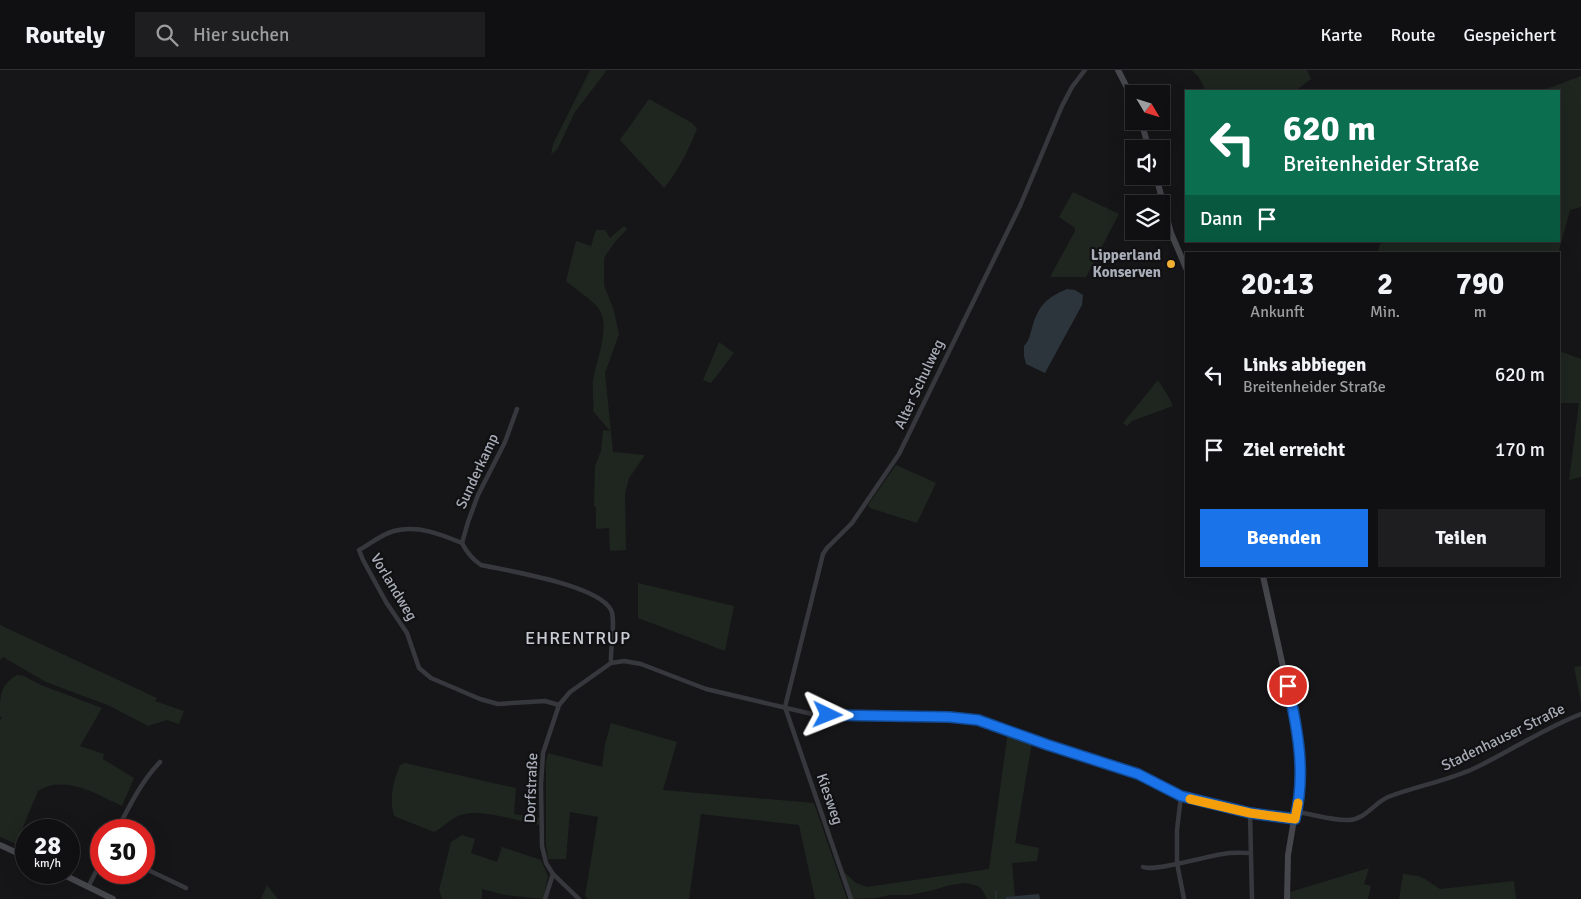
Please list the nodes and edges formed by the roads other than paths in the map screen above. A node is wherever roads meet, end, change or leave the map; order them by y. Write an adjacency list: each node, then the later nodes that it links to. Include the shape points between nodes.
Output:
1 (1085, 70): 11 (street, Alter Schulweg, via 1062,106 1020,206 899,454 852,522 823,554)
2 (1118, 70): 3 (street)
3 (1126, 85)
4 (1158, 185): 5 (street, via 1171,233)
5 (1185, 266)
6 (517, 409): 7 (street, Sunderkamp, via 506,442 478,496)
7 (462, 543): 9 (street, via 472,559 481,565 574,586 601,599 611,610 613,621); 10 (street, Vorlandweg, via 421,530 393,531 359,550 386,602 407,633 419,668 424,673 498,704 545,701)
8 (1263, 577): 15 (street, via 1298,736 1301,778)
9 (611, 664): 10 (street, Dorfstraße, via 570,692); 11 (street, via 624,661 641,664 706,689)
10 (559, 705): 25 (street, Dorfstraße, via 543,753 541,784 542,846)
11 (785, 707): 14 (street, via 812,714 978,720 1138,774); 33 (street, Kiesweg)
12 (1581, 714): 15 (street, Stadenhauser Straße, via 1475,768 1386,798 1358,818 1350,820)
13 (160, 762): 17 (street, via 135,794)
14 (1181, 796): 16 (street); 22 (street)
15 (1296, 812): 18 (street)
16 (1250, 813): 18 (street); 21 (street)
17 (122, 819)
18 (1295, 819): 36 (street, via 1288,855)
19 (0, 845): 20 (street)
20 (15, 852)
21 (1250, 852): 22 (street, via 1225,853); 35 (street)
22 (1177, 863): 23 (street); 34 (street)
23 (1143, 867)
24 (155, 873): 29 (street)
25 (553, 874): 31 (street); 32 (street, Dorfstraße)
26 (80, 883): 28 (street)
27 (90, 883): 28 (street)
28 (88, 887): 30 (street)
29 (186, 888)
30 (113, 899)
31 (545, 899)
32 (579, 899)
33 (851, 899)
34 (1184, 899)
35 (1252, 899)
36 (1287, 899)

